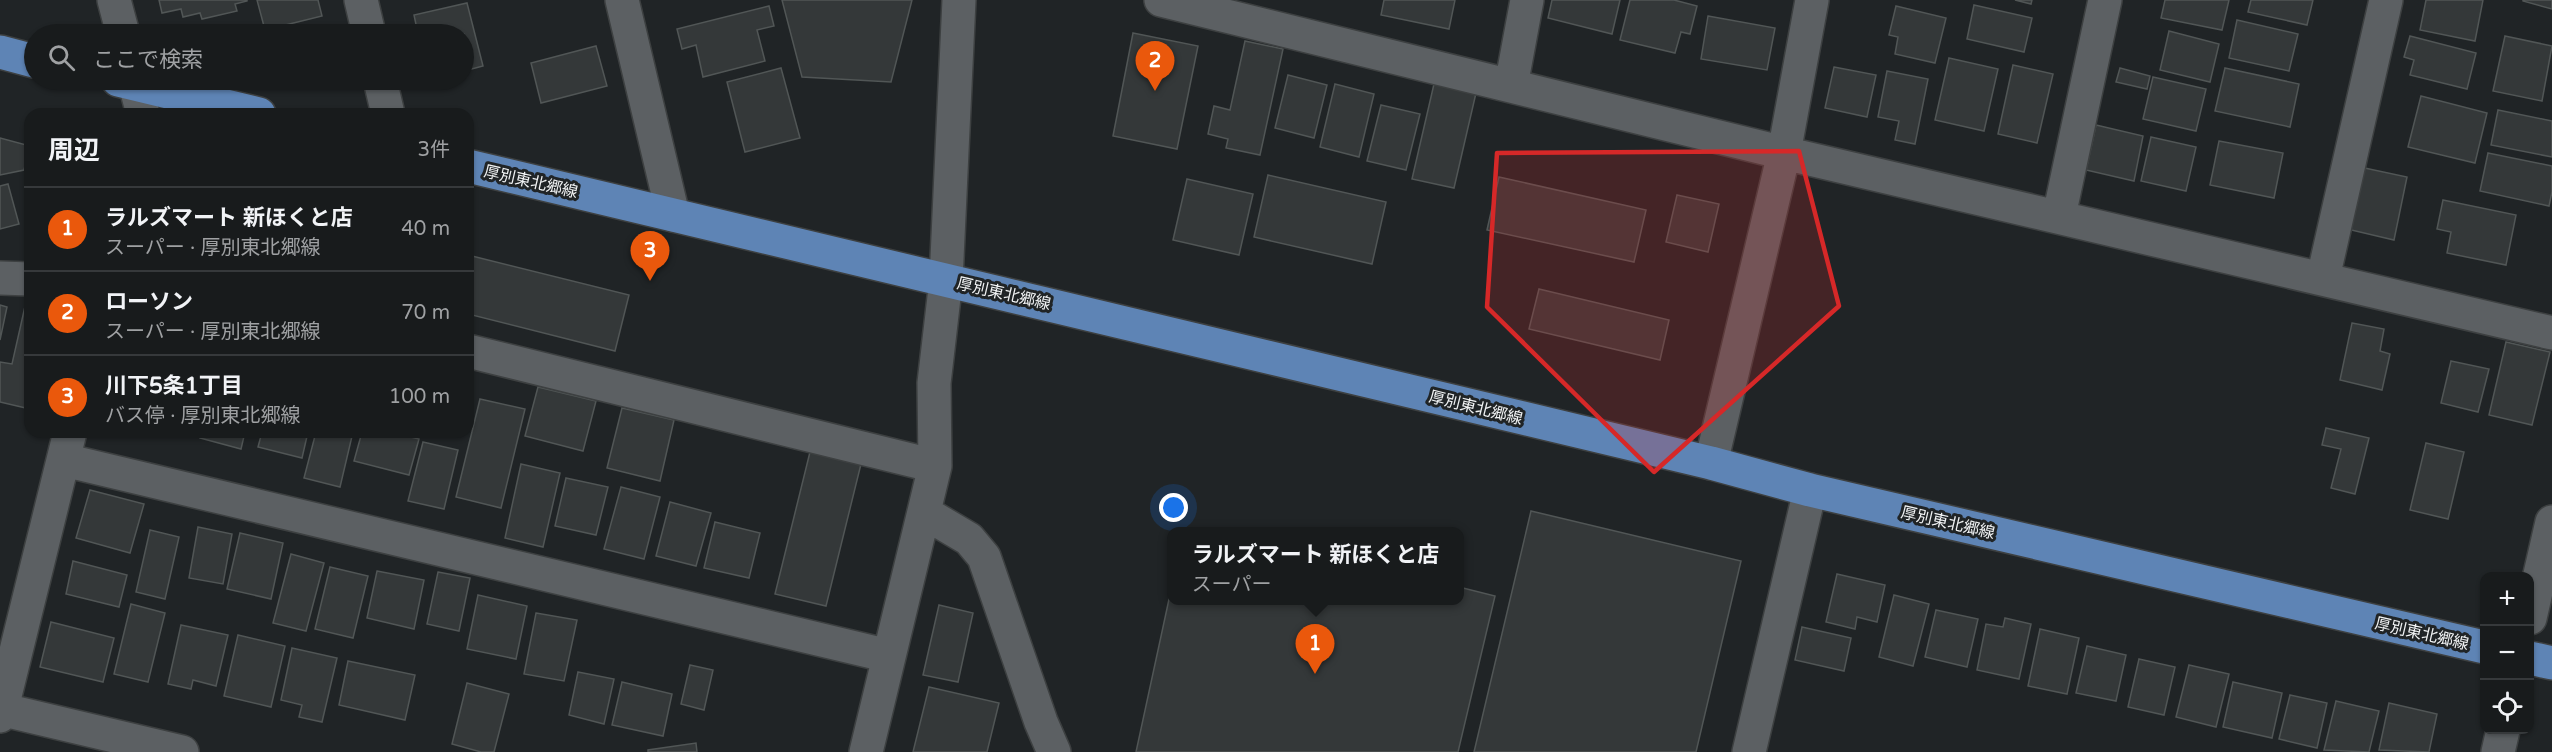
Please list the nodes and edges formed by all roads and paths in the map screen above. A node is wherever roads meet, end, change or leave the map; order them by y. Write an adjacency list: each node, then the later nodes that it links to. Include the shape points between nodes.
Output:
1 (114, 0): 11 (street)
2 (361, 0): 12 (street)
3 (622, 0): 24 (street)
4 (958, 0): 29 (street)
5 (1161, 0): 10 (street)
6 (1527, 0): 15 (street)
7 (1812, 0): 22 (street)
8 (2105, 0): 25 (street)
9 (2386, 0): 27 (street)
10 (1249, 10): 15 (street)
11 (120, 24)
12 (367, 24)
13 (0, 52): 14 (main road)
14 (24, 58)
15 (1510, 86): 22 (street)
16 (133, 90): 19 (street)
17 (164, 90): 20 (main road)
18 (382, 90): 21 (street)
19 (140, 108)
20 (235, 108)
21 (387, 108)
22 (1784, 153): 25 (street); 33 (street)
23 (474, 167): 24 (main road, 厚別東北郷線)
24 (673, 215): 29 (main road, 厚別東北郷線)
25 (2059, 216): 27 (street)
26 (0, 278): 28 (street)
27 (2323, 278): 30 (street)
28 (24, 279)
29 (946, 280): 33 (main road, 厚別東北郷線); 34 (street, via 934,383)
30 (2552, 333)
31 (474, 352): 34 (street)
32 (67, 446): 40 (street); 43 (street)
33 (1711, 463): 35 (main road, 厚別東北郷線)
34 (935, 466): 36 (street)
35 (1810, 490): 39 (main road, 厚別東北郷線); 48 (street)
36 (925, 513): 40 (street); 47 (street, via 969,539 984,557)
37 (2552, 522): 38 (street)
38 (2534, 597)
39 (2480, 646)
40 (889, 656): 46 (street)
41 (2534, 659): 42 (main road)
42 (2552, 663)
43 (1, 711): 45 (street)
44 (2502, 734): 49 (street)
45 (182, 752)
46 (866, 752)
47 (1054, 752)
48 (1749, 752)
49 (2498, 752)

